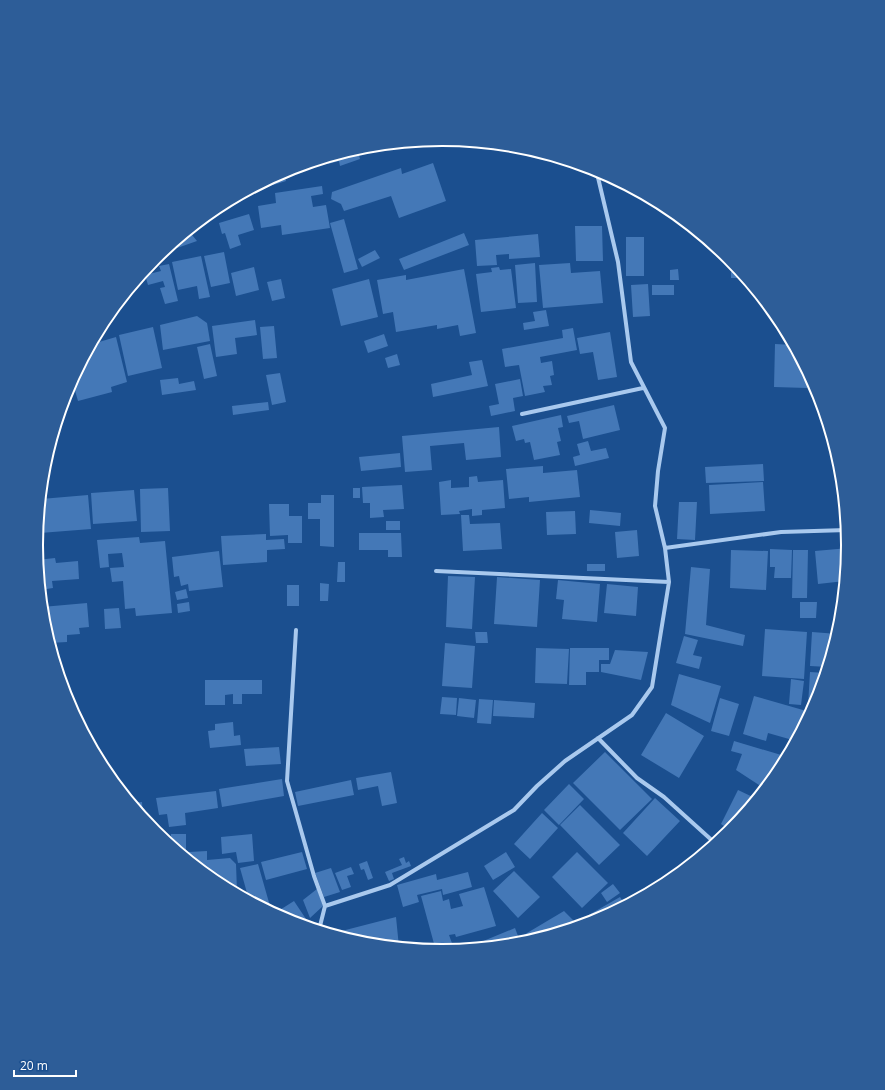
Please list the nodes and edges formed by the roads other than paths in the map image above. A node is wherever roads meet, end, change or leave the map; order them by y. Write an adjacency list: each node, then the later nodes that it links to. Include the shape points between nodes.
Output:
1 (598, 177): 2 (street, via 618,262 631,362)
2 (644, 388): 3 (street); 5 (street, via 665,428 655,506)
3 (522, 414)
4 (841, 530): 5 (street, via 781,532)
5 (665, 548): 7 (street)
6 (436, 570): 7 (street)
7 (669, 582): 9 (street, via 652,687 632,715)
8 (296, 630): 11 (street, via 287,781)
9 (598, 738): 10 (street, via 637,778 664,797); 11 (street, via 565,761 514,810 390,885)
10 (711, 840)
11 (325, 906): 12 (street)
12 (320, 925)

